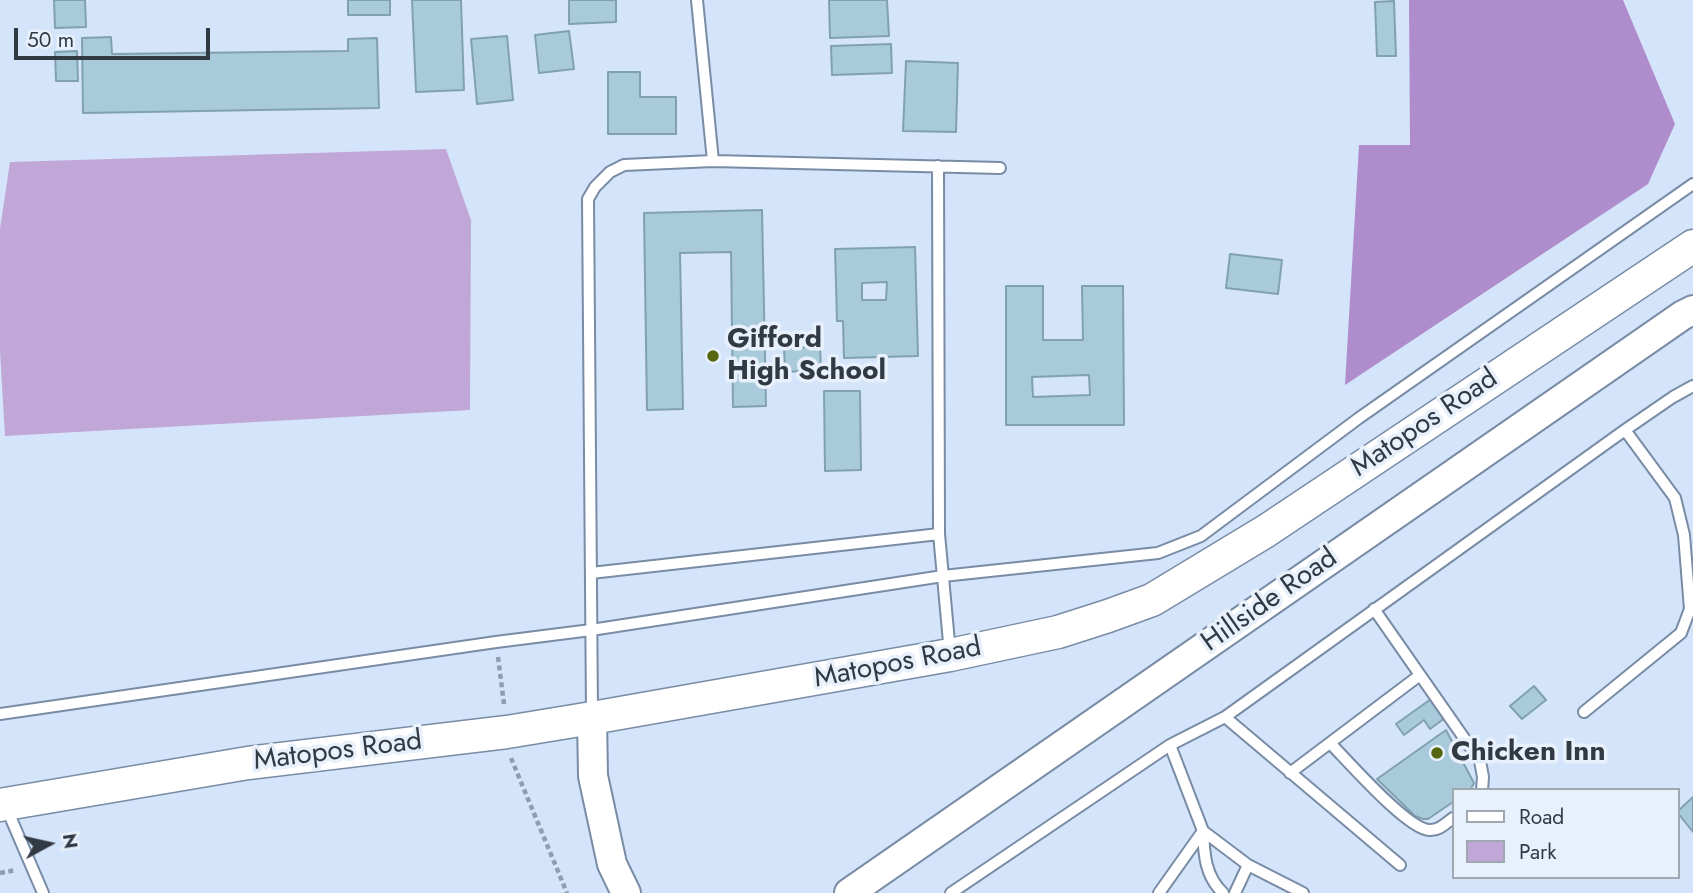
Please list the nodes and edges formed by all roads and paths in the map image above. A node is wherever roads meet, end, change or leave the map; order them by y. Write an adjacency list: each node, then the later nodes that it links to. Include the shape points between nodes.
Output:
1 (697, 0): 2 (lane)
2 (713, 160): 3 (lane); 11 (lane, via 624,165 610,172 588,199)
3 (938, 166): 4 (lane); 10 (lane)
4 (1000, 168)
5 (1693, 184): 12 (lane, via 1359,418 1201,536 1158,553)
6 (1693, 246): 16 (main road, Matopos Road, via 1266,531 1152,600 1058,632)
7 (1693, 310): 35 (street, Hillside Road)
8 (1693, 386): 9 (lane)
9 (1625, 430): 13 (lane); 18 (lane, via 1675,498 1684,535 1690,609 1681,633)
10 (939, 534): 11 (lane); 12 (lane)
11 (591, 573): 14 (lane)
12 (943, 576): 14 (lane); 16 (lane)
13 (1374, 609): 17 (lane); 20 (lane)
14 (591, 630): 15 (lane); 21 (lane)
15 (496, 642): 19 (lane); 22 (path)
16 (950, 655): 21 (main road, Matopos Road)
17 (1420, 675): 23 (lane); 26 (lane, via 1480,761)
18 (1584, 712)
19 (0, 714)
20 (1225, 717): 24 (lane); 25 (lane)
21 (592, 718): 22 (main road, Matopos Road); 34 (street, via 593,776 611,864)
22 (507, 732): 27 (main road, Matopos Road, via 248,763); 33 (path, via 511,759)
23 (1330, 743): 25 (lane); 28 (lane, via 1400,814 1420,828 1433,830)
24 (1170, 745): 29 (lane); 36 (lane)
25 (1290, 773): 31 (lane)
26 (1482, 788)
27 (3, 805): 32 (lane)
28 (1452, 819)
29 (1203, 831): 30 (lane); 37 (lane); 38 (lane, via 1204,857 1213,883)
30 (1248, 865): 39 (lane); 40 (lane)
31 (1399, 865)
32 (43, 893)
33 (566, 893)
34 (626, 893)
35 (849, 893)
36 (951, 893)
37 (1159, 893)
38 (1223, 893)
39 (1235, 893)
40 (1303, 893)

